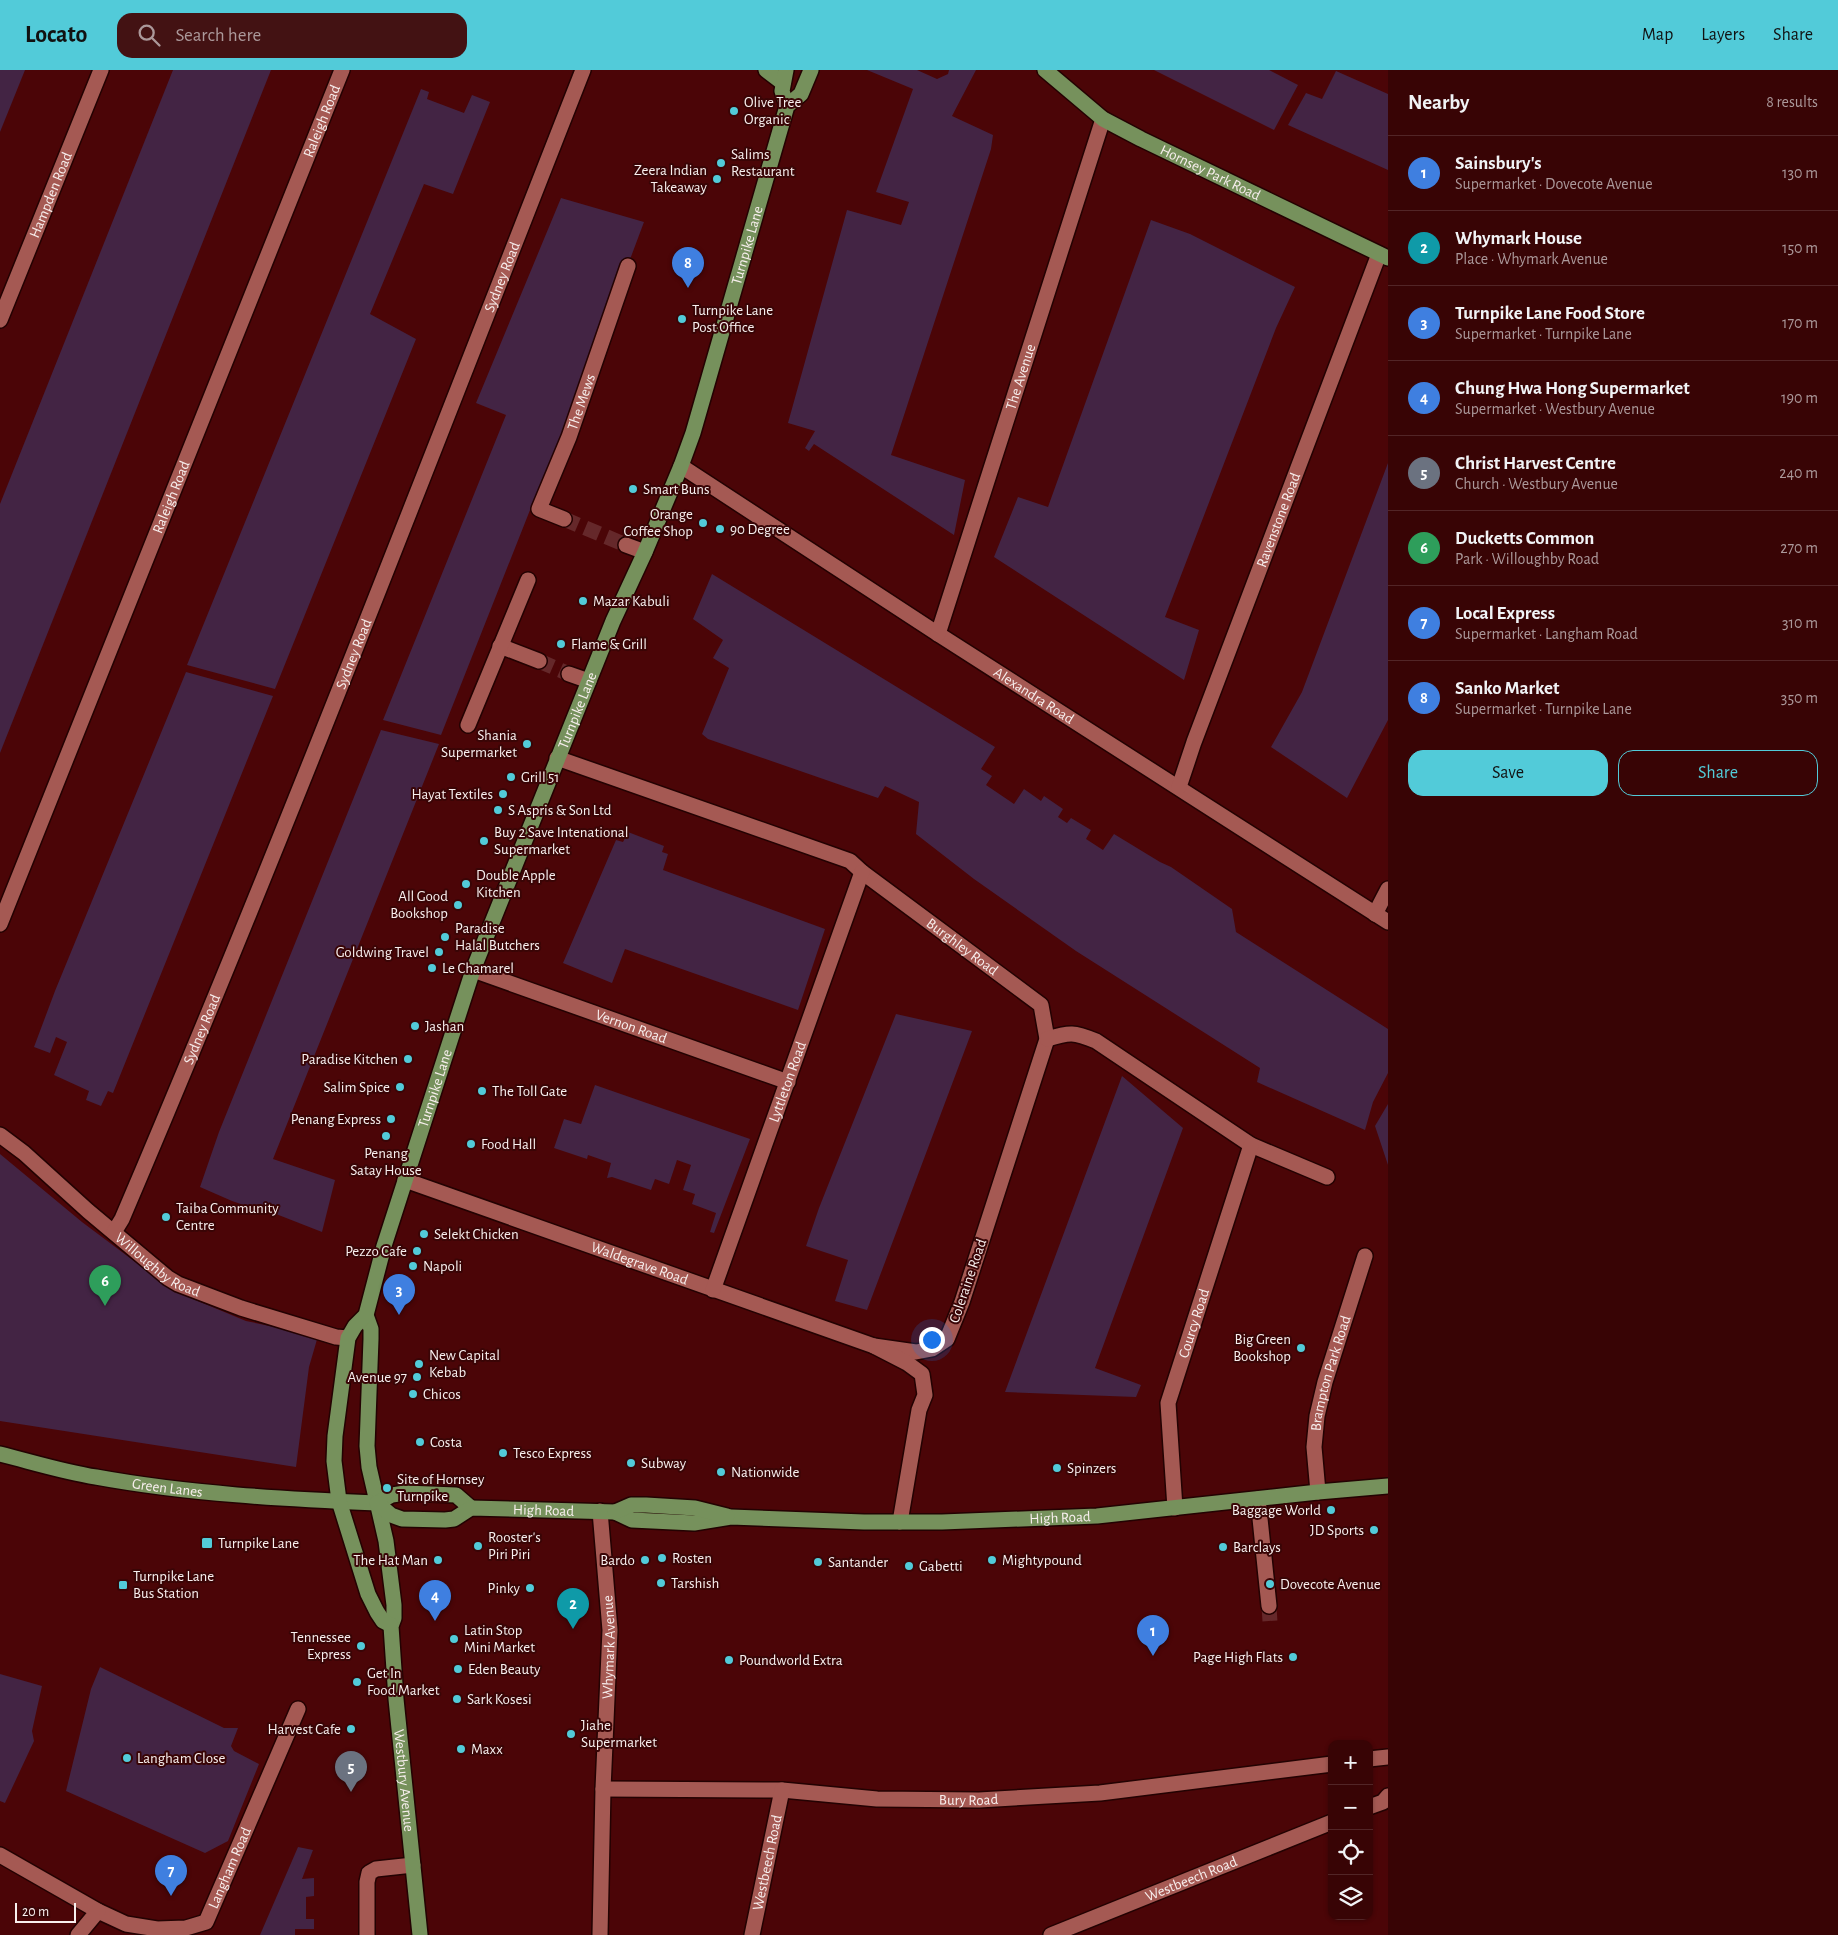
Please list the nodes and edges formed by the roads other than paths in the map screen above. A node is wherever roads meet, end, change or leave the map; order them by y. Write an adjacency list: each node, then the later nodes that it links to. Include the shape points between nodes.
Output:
1 (101, 70): 12 (street, Hampden Road)
2 (342, 70): 29 (street, Raleigh Road)
3 (582, 70): 37 (street, Sydney Road, via 330,716 185,1071)
4 (766, 70): 7 (main road)
5 (811, 70): 8 (main road, Turnpike Lane, via 801,94)
6 (1045, 70): 9 (main road, Hornsey Park Road)
7 (785, 77): 8 (main road, Turnpike Lane, via 782,91)
8 (787, 106): 13 (main road, Turnpike Lane)
9 (1103, 119): 10 (main road, Hornsey Park Road); 18 (street, The Avenue)
10 (1383, 256): 25 (street, Ravenstone Road, via 1197,733)
11 (628, 266): 14 (street, The Mews, via 569,436 539,509)
12 (0, 320)
13 (681, 466): 16 (main road, Turnpike Lane); 18 (street, Alexandra Road)
14 (564, 519)
15 (626, 545): 16 (street)
16 (645, 552): 22 (main road, Turnpike Lane)
17 (528, 580): 19 (street)
18 (938, 634): 25 (street, Alexandra Road)
19 (500, 646): 20 (street); 23 (street)
20 (539, 661)
21 (569, 674): 22 (street)
22 (588, 681): 24 (main road, Turnpike Lane)
23 (468, 725)
24 (557, 758): 26 (street, Burghley Road, via 850,861); 30 (main road, Turnpike Lane)
25 (1179, 787): 28 (street, Alexandra Road)
26 (862, 872): 31 (street, Burghley Road, via 1041,1006); 32 (street, Lyttleton Road)
27 (1388, 889): 28 (street)
28 (1382, 918)
29 (0, 924)
30 (473, 970): 32 (street, Vernon Road); 36 (main road, Turnpike Lane)
31 (1047, 1039): 34 (street, via 1068,1033 1096,1041); 42 (street, Coleraine Road, via 947,1339 932,1349 916,1352)
32 (788, 1082): 39 (street, Lyttleton Road)
33 (0, 1135): 37 (street, Willoughby Road)
34 (1251, 1145): 35 (street); 50 (street, Courcy Road, via 1168,1403)
35 (1327, 1177)
36 (405, 1180): 39 (street, Waldegrave Road); 40 (main road, Turnpike Lane)
37 (114, 1232): 41 (street, Willoughby Road, via 178,1284 241,1308 336,1338)
38 (1365, 1256): 45 (street, Brampton Park Road, via 1317,1416 1314,1447)
39 (713, 1290): 42 (street, Waldegrave Road)
40 (366, 1315): 41 (main road, Turnpike Lane); 48 (main road, Turnpike Lane, via 371,1329 369,1467)
41 (348, 1338): 47 (main road, Turnpike Lane, via 334,1461)
42 (874, 1346): 52 (street, via 922,1374 926,1395 919,1410)
43 (0, 1454): 47 (main road, Green Lanes, via 127,1483)
44 (1388, 1486): 45 (main road, High Road)
45 (1318, 1492): 46 (main road, High Road)
46 (1258, 1499): 50 (main road, High Road); 53 (street)
47 (339, 1501): 48 (main road); 54 (main road, via 368,1594 383,1621)
48 (377, 1503): 49 (main road, via 405,1493 456,1495); 49 (main road, High Road, via 390,1515 402,1519 445,1520); 54 (main road, Westbury Avenue, via 392,1588 394,1618)
49 (471, 1508): 51 (main road, High Road)
50 (1175, 1508): 52 (main road, High Road, via 1097,1516)
51 (608, 1511): 52 (main road, High Road, via 632,1520 694,1523 731,1517); 59 (street, Whymark Avenue, via 610,1630)
52 (900, 1522)
53 (1269, 1606)
54 (391, 1625): 65 (main road, Westbury Avenue)
55 (298, 1709): 67 (street, Langham Road)
56 (1388, 1757): 57 (street)
57 (1373, 1759)
58 (1328, 1764): 60 (street, Bury Road, via 1100,1793 979,1800 877,1799)
59 (603, 1789): 60 (street, Bury Road); 71 (street, Whymark Avenue)
60 (782, 1790): 72 (street, Westbeech Road)
61 (1388, 1796): 62 (street)
62 (1373, 1806)
63 (1328, 1824): 73 (street, Westbeech Road)
64 (0, 1855): 66 (street, Langham Road)
65 (413, 1865): 69 (street, via 376,1868 369,1873); 70 (main road, Westbury Avenue)
66 (98, 1911): 67 (street, Langham Road, via 126,1924 156,1930); 68 (street)
67 (206, 1929)
68 (78, 1935)
69 (367, 1935)
70 (420, 1935)
71 (600, 1935)
72 (752, 1935)
73 (1051, 1935)

